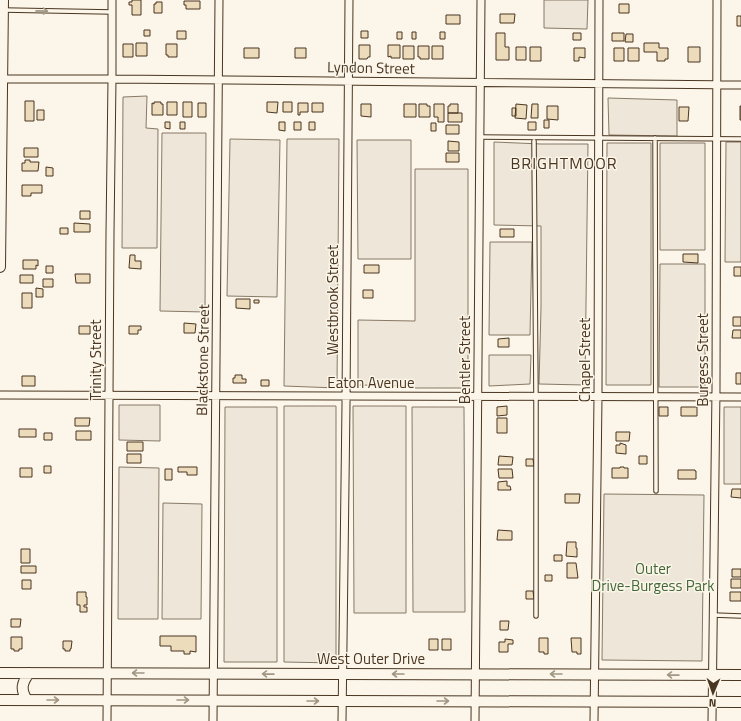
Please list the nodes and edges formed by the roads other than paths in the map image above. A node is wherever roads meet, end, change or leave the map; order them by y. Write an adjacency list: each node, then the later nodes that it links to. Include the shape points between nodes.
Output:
1 (112, 0): 8 (street, Trinity Street)
2 (219, 0): 11 (street, Blackstone Street)
3 (349, 0): 12 (street, Westbrook Street)
4 (481, 0): 13 (street, Bentler Street)
5 (599, 0): 14 (street, Chapel Street)
6 (717, 0): 15 (street, Burgess Street)
7 (3, 5): 8 (lane, one-way to 8); 9 (main road)
8 (112, 12): 10 (street, Trinity Street)
9 (1, 79): 10 (street, Lyndon Street); 23 (main road)
10 (112, 79): 11 (street, Lyndon Street); 25 (street, Trinity Street)
11 (218, 80): 12 (street, Lyndon Street); 26 (street, Blackstone Street)
12 (348, 82): 13 (street, Lyndon Street); 27 (street, Westbrook Street)
13 (480, 82): 14 (street, Lyndon Street); 17 (street, Bentler Street)
14 (598, 84): 15 (street, Lyndon Street); 18 (street, Chapel Street)
15 (717, 85): 16 (street, Lyndon Street); 20 (street, Burgess Street)
16 (741, 85)
17 (480, 137): 18 (lane); 28 (street, Bentler Street)
18 (598, 138): 19 (lane); 30 (street, Chapel Street)
19 (655, 138): 20 (lane); 31 (lane)
20 (717, 138): 21 (lane); 32 (street, Burgess Street)
21 (741, 139)
22 (534, 141): 29 (lane)
23 (0, 267)
24 (0, 396): 25 (street, Eaton Avenue)
25 (110, 396): 26 (street, Eaton Avenue); 39 (street, Trinity Street)
26 (216, 396): 27 (street, Eaton Avenue); 40 (street, Blackstone Street)
27 (346, 396): 28 (street, Eaton Avenue); 42 (street, Westbrook Street)
28 (478, 397): 29 (street, Eaton Avenue); 43 (street, Bentler Street)
29 (536, 397): 30 (street, Eaton Avenue); 36 (lane)
30 (598, 397): 31 (street, Eaton Avenue); 44 (street, Chapel Street)
31 (655, 397): 32 (street, Eaton Avenue); 34 (lane)
32 (716, 397): 33 (street, Eaton Avenue); 35 (street, Burgess Street)
33 (741, 397)
34 (656, 491)
35 (713, 615): 37 (lane); 45 (street, Burgess Street)
36 (536, 616)
37 (741, 616)
38 (0, 673): 41 (main road, West Outer Drive)
39 (107, 673): 40 (main road, West Outer Drive, one-way to 39); 41 (main road, West Outer Drive); 49 (street, Trinity Street)
40 (214, 673): 42 (main road, West Outer Drive, one-way to 40); 50 (street, Blackstone Street)
41 (29, 674): 48 (main road, via 22,685)
42 (343, 674): 43 (main road, West Outer Drive, one-way to 42); 51 (street, Westbrook Street)
43 (475, 674): 44 (main road, West Outer Drive, one-way to 43); 52 (street, Bentler Street)
44 (594, 674): 45 (main road, West Outer Drive, one-way to 44); 53 (street, Chapel Street)
45 (712, 675): 46 (main road, West Outer Drive); 54 (street, Burgess Street)
46 (741, 675)
47 (0, 700): 48 (main road)
48 (27, 700): 49 (main road, one-way to 49)
49 (107, 700): 50 (main road, one-way to 50); 56 (street, Trinity Street)
50 (213, 700): 51 (main road, one-way to 51); 57 (street, Blackstone Street)
51 (342, 701): 52 (main road, one-way to 52); 58 (street, Westbrook Street)
52 (475, 701): 53 (main road); 59 (street, Bentler Street)
53 (595, 701): 54 (main road); 60 (street, Chapel Street)
54 (712, 702): 55 (main road); 61 (street, Burgess Street)
55 (741, 702)
56 (107, 721)
57 (213, 721)
58 (342, 721)
59 (475, 721)
60 (594, 721)
61 (712, 721)

